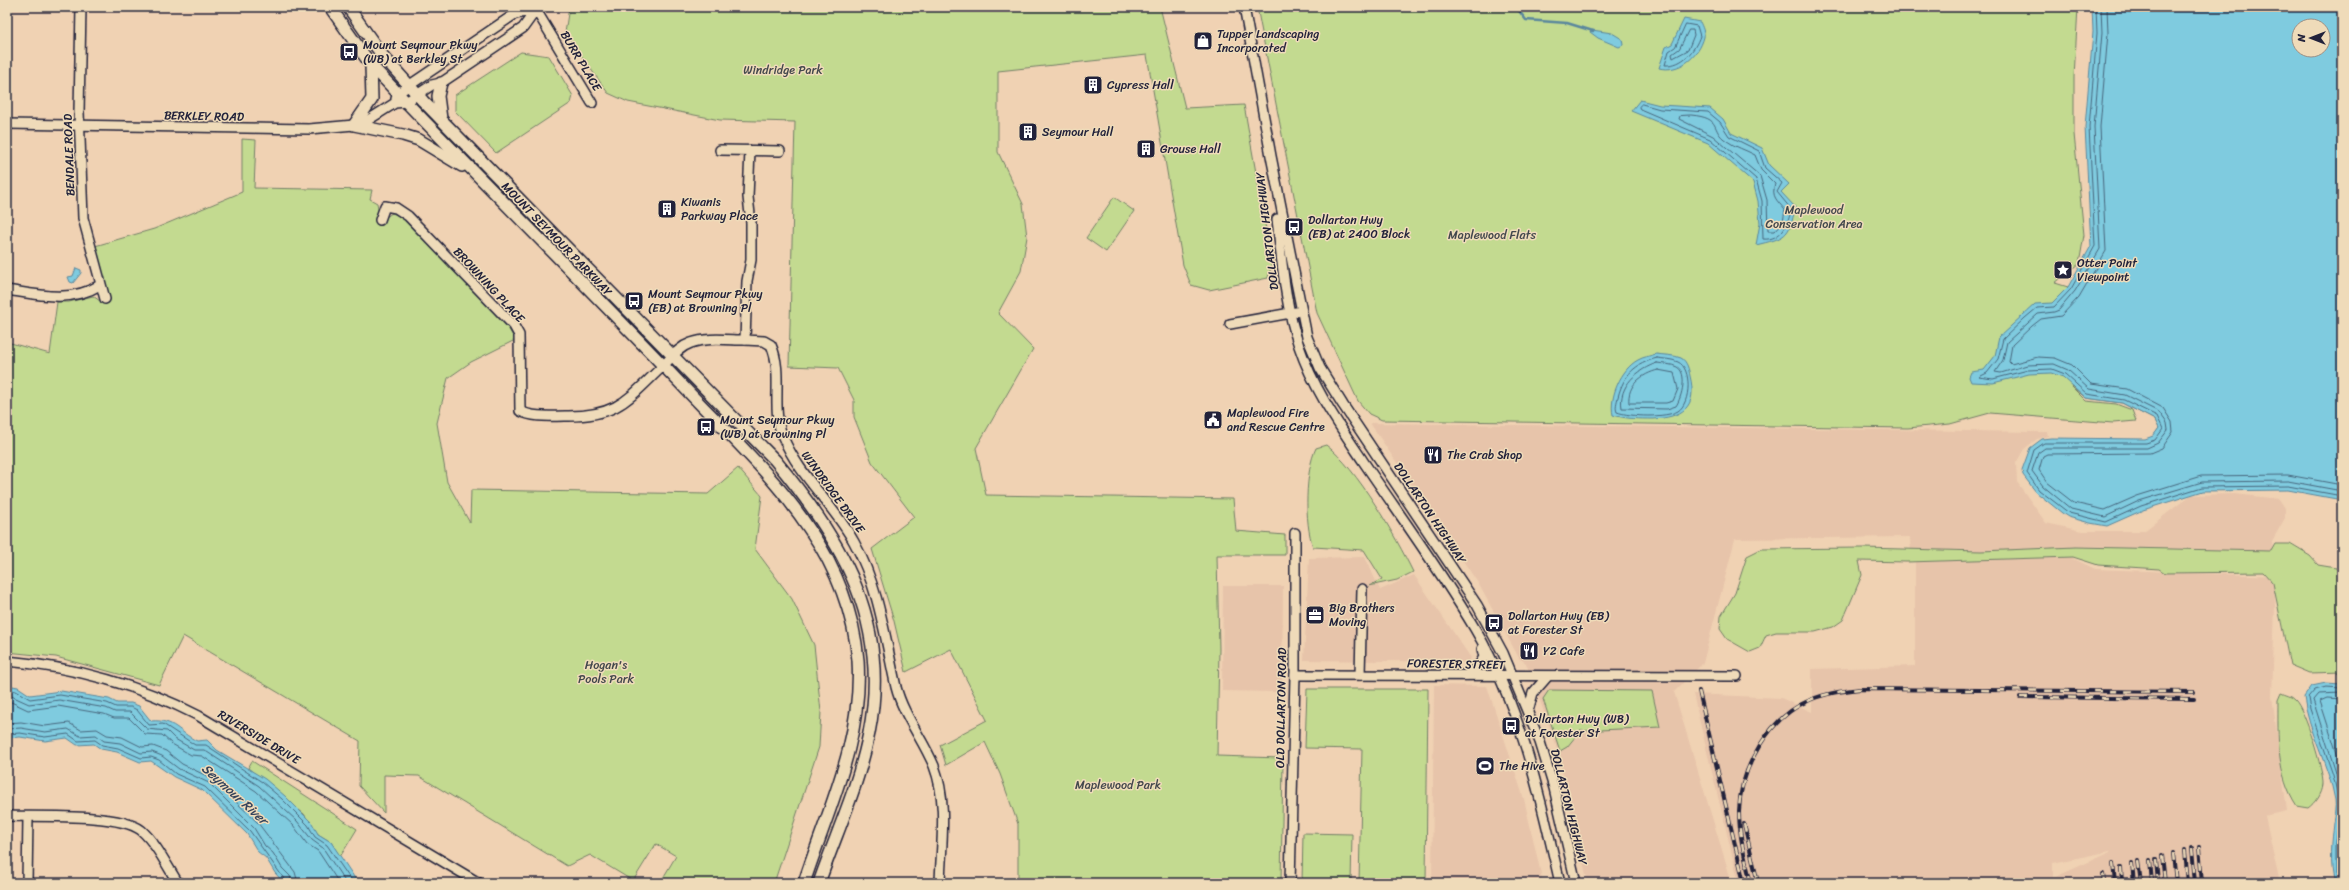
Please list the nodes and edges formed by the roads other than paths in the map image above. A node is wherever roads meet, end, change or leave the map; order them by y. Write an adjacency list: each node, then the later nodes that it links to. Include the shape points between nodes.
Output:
1 (81, 7): 13 (street, BENDALE ROAD)
2 (330, 7): 6 (main road, MOUNT SEYMOUR PARKWAY)
3 (348, 7): 8 (main road, MOUNT SEYMOUR PARKWAY, via 382,55)
4 (1244, 7): 18 (street, DOLLARTON HIGHWAY)
5 (538, 9): 7 (street, BERKLEY ROAD, via 523,28); 8 (street, BERKLEY ROAD, via 515,14); 10 (street, BURR PLACE)
6 (371, 64): 9 (main road, MOUNT SEYMOUR PARKWAY); 14 (main road, via 372,99)
7 (441, 83): 8 (street, BERKLEY ROAD); 11 (main road, via 438,96)
8 (413, 91): 9 (street, BERKLEY ROAD); 11 (main road, MOUNT SEYMOUR PARKWAY)
9 (400, 100): 14 (street, BERKLEY ROAD, via 366,122); 19 (main road, MOUNT SEYMOUR PARKWAY)
10 (592, 103)
11 (441, 119): 28 (main road, MOUNT SEYMOUR PARKWAY)
12 (7, 124): 13 (street, BERKLEY ROAD)
13 (81, 125): 14 (street, BERKLEY ROAD, via 309,129); 21 (street, BENDALE ROAD, via 83,218)
14 (354, 125): 19 (main road, via 419,140)
15 (720, 150): 16 (street)
16 (750, 151): 17 (street); 27 (street, via 748,202 751,260 747,281)
17 (780, 151)
18 (1271, 156): 24 (street, DOLLARTON HIGHWAY); 25 (street, DOLLARTON HIGHWAY)
19 (479, 178): 29 (main road, MOUNT SEYMOUR PARKWAY)
20 (380, 220): 29 (street, BROWNING PLACE, via 385,206 396,208 408,216 514,326 519,335 520,411 530,416 598,414 625,402)
21 (100, 285): 22 (street, via 76,295 57,297); 23 (street, BENDALE ROAD)
22 (7, 290)
23 (105, 300)
24 (1301, 311): 25 (street); 39 (street, DOLLARTON HIGHWAY, via 1307,337 1320,368 1477,605)
25 (1290, 313): 26 (street); 32 (street, DOLLARTON HIGHWAY, via 1299,346 1319,391 1339,425 1428,555)
26 (1230, 324)
27 (745, 340): 28 (street, BROWNING PLACE, via 692,342); 49 (street, WINDRIDGE DRIVE, via 764,341 771,345 776,361 776,408 782,436 796,461 855,542 867,569 883,621 896,688 934,766 939,783 942,802)
28 (672, 355): 29 (street, BROWNING PLACE); 48 (main road, MOUNT SEYMOUR PARKWAY, via 775,460 805,496 830,532 850,570 868,621 874,662 873,710 869,733 862,763)
29 (663, 365): 47 (main road, MOUNT SEYMOUR PARKWAY, via 782,491 811,531 832,568 851,621 858,658 857,716 840,783)
30 (1295, 533): 34 (street, OLD DOLLARTON ROAD)
31 (1362, 589): 35 (street)
32 (1480, 639): 36 (street, via 1484,657 1476,671); 37 (street, DOLLARTON HIGHWAY)
33 (7, 661): 46 (street, RIVERSIDE DRIVE, via 58,667 166,699)
34 (1295, 675): 35 (street, FORESTER STREET); 50 (street, OLD DOLLARTON ROAD)
35 (1360, 675): 36 (street, FORESTER STREET)
36 (1465, 676): 37 (street, FORESTER STREET)
37 (1498, 676): 39 (street, FORESTER STREET); 51 (street, DOLLARTON HIGHWAY, via 1518,722 1537,784)
38 (1737, 676): 40 (street, FORESTER STREET)
39 (1513, 677): 40 (street, FORESTER STREET); 41 (street, DOLLARTON HIGHWAY)
40 (1546, 677): 41 (street, via 1533,693)
41 (1528, 711): 52 (street, DOLLARTON HIGHWAY, via 1554,788)
42 (7, 816): 43 (street)
43 (28, 817): 44 (street); 45 (street, via 107,820 131,824 142,831 150,841)
44 (27, 883)
45 (178, 883)
46 (479, 883)
47 (804, 883)
48 (819, 883)
49 (940, 883)
50 (1290, 883)
51 (1560, 883)
52 (1576, 883)

